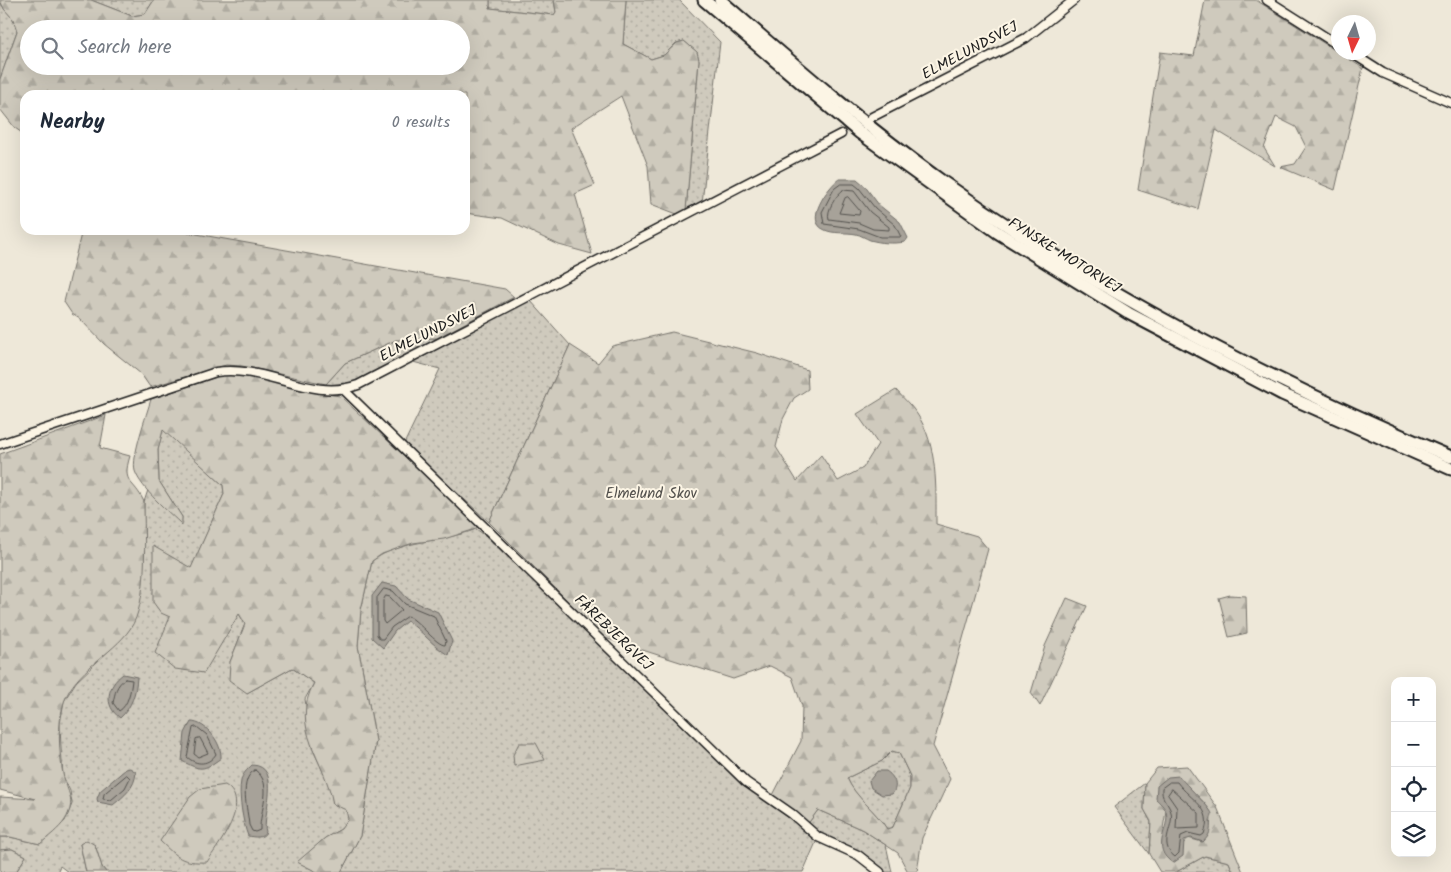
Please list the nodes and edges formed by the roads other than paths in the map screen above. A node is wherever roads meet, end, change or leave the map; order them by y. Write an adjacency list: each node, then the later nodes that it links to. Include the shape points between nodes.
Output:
1 (704, 0): 13 (highway, FYNSKE MOTORVEJ, via 860,133 1005,237 1128,313 1245,374)
2 (720, 0): 12 (highway, FYNSKE MOTORVEJ, via 828,93 942,181 1042,249 1139,307 1244,362 1362,420)
3 (1074, 0): 8 (street, ELMELUNDSVEJ, via 1026,38)
4 (1267, 0): 5 (street)
5 (1331, 41)
6 (1363, 60): 7 (street, via 1383,73)
7 (1451, 104)
8 (872, 117)
9 (841, 134): 10 (street, ELMELUNDSVEJ, via 408,360)
10 (344, 390): 11 (street, ELMELUNDSVEJ, via 326,390 245,370 216,372); 14 (street, FÅREBJERGVEJ, via 746,782 818,837 858,854)
11 (0, 444)
12 (1451, 456)
13 (1451, 469)
14 (880, 872)

